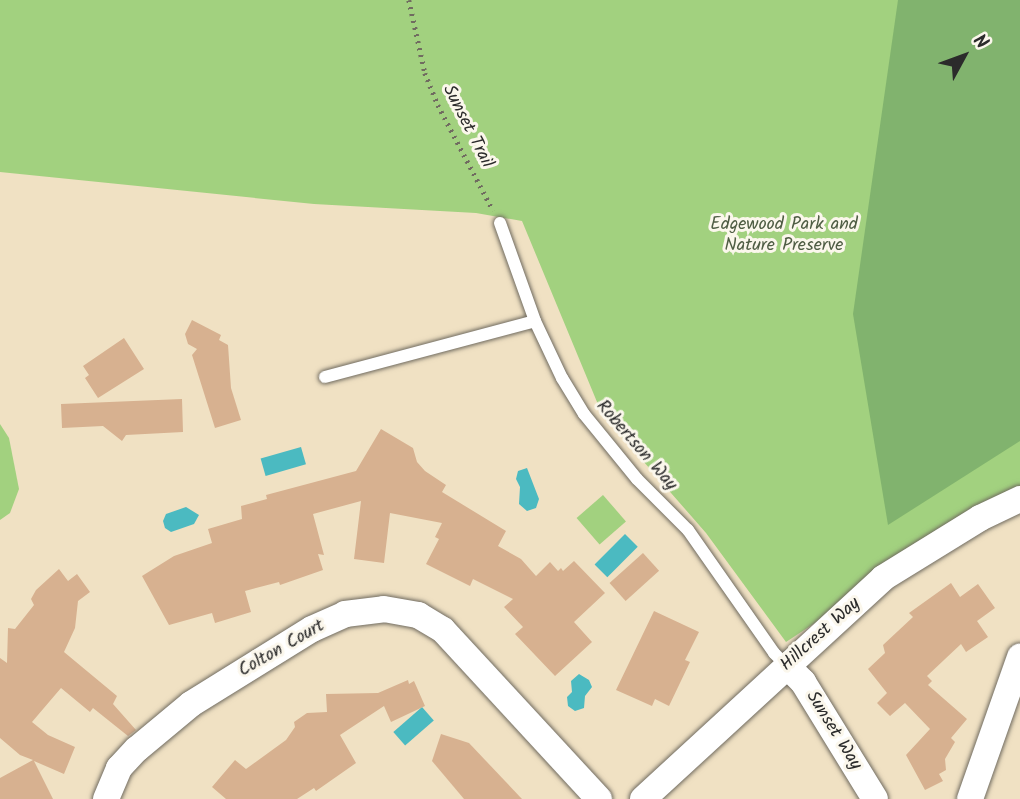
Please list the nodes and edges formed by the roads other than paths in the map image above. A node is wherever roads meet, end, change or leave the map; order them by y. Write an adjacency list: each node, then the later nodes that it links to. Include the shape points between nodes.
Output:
1 (500, 223): 2 (lane, Robertson Way)
2 (535, 321): 3 (lane); 6 (lane, Robertson Way, via 584,414 637,479 688,530)
3 (325, 377)
4 (1020, 499): 6 (street, Hillcrest Way, via 980,518 883,578)
5 (1020, 657): 11 (street)
6 (787, 666): 9 (street, Hillcrest Way); 10 (street, Sunset Way, via 803,682)
7 (106, 799): 8 (street, Colton Court, via 119,768 191,704 312,629 345,614 384,609 418,615 443,630)
8 (599, 799)
9 (643, 799)
10 (875, 799)
11 (970, 799)

